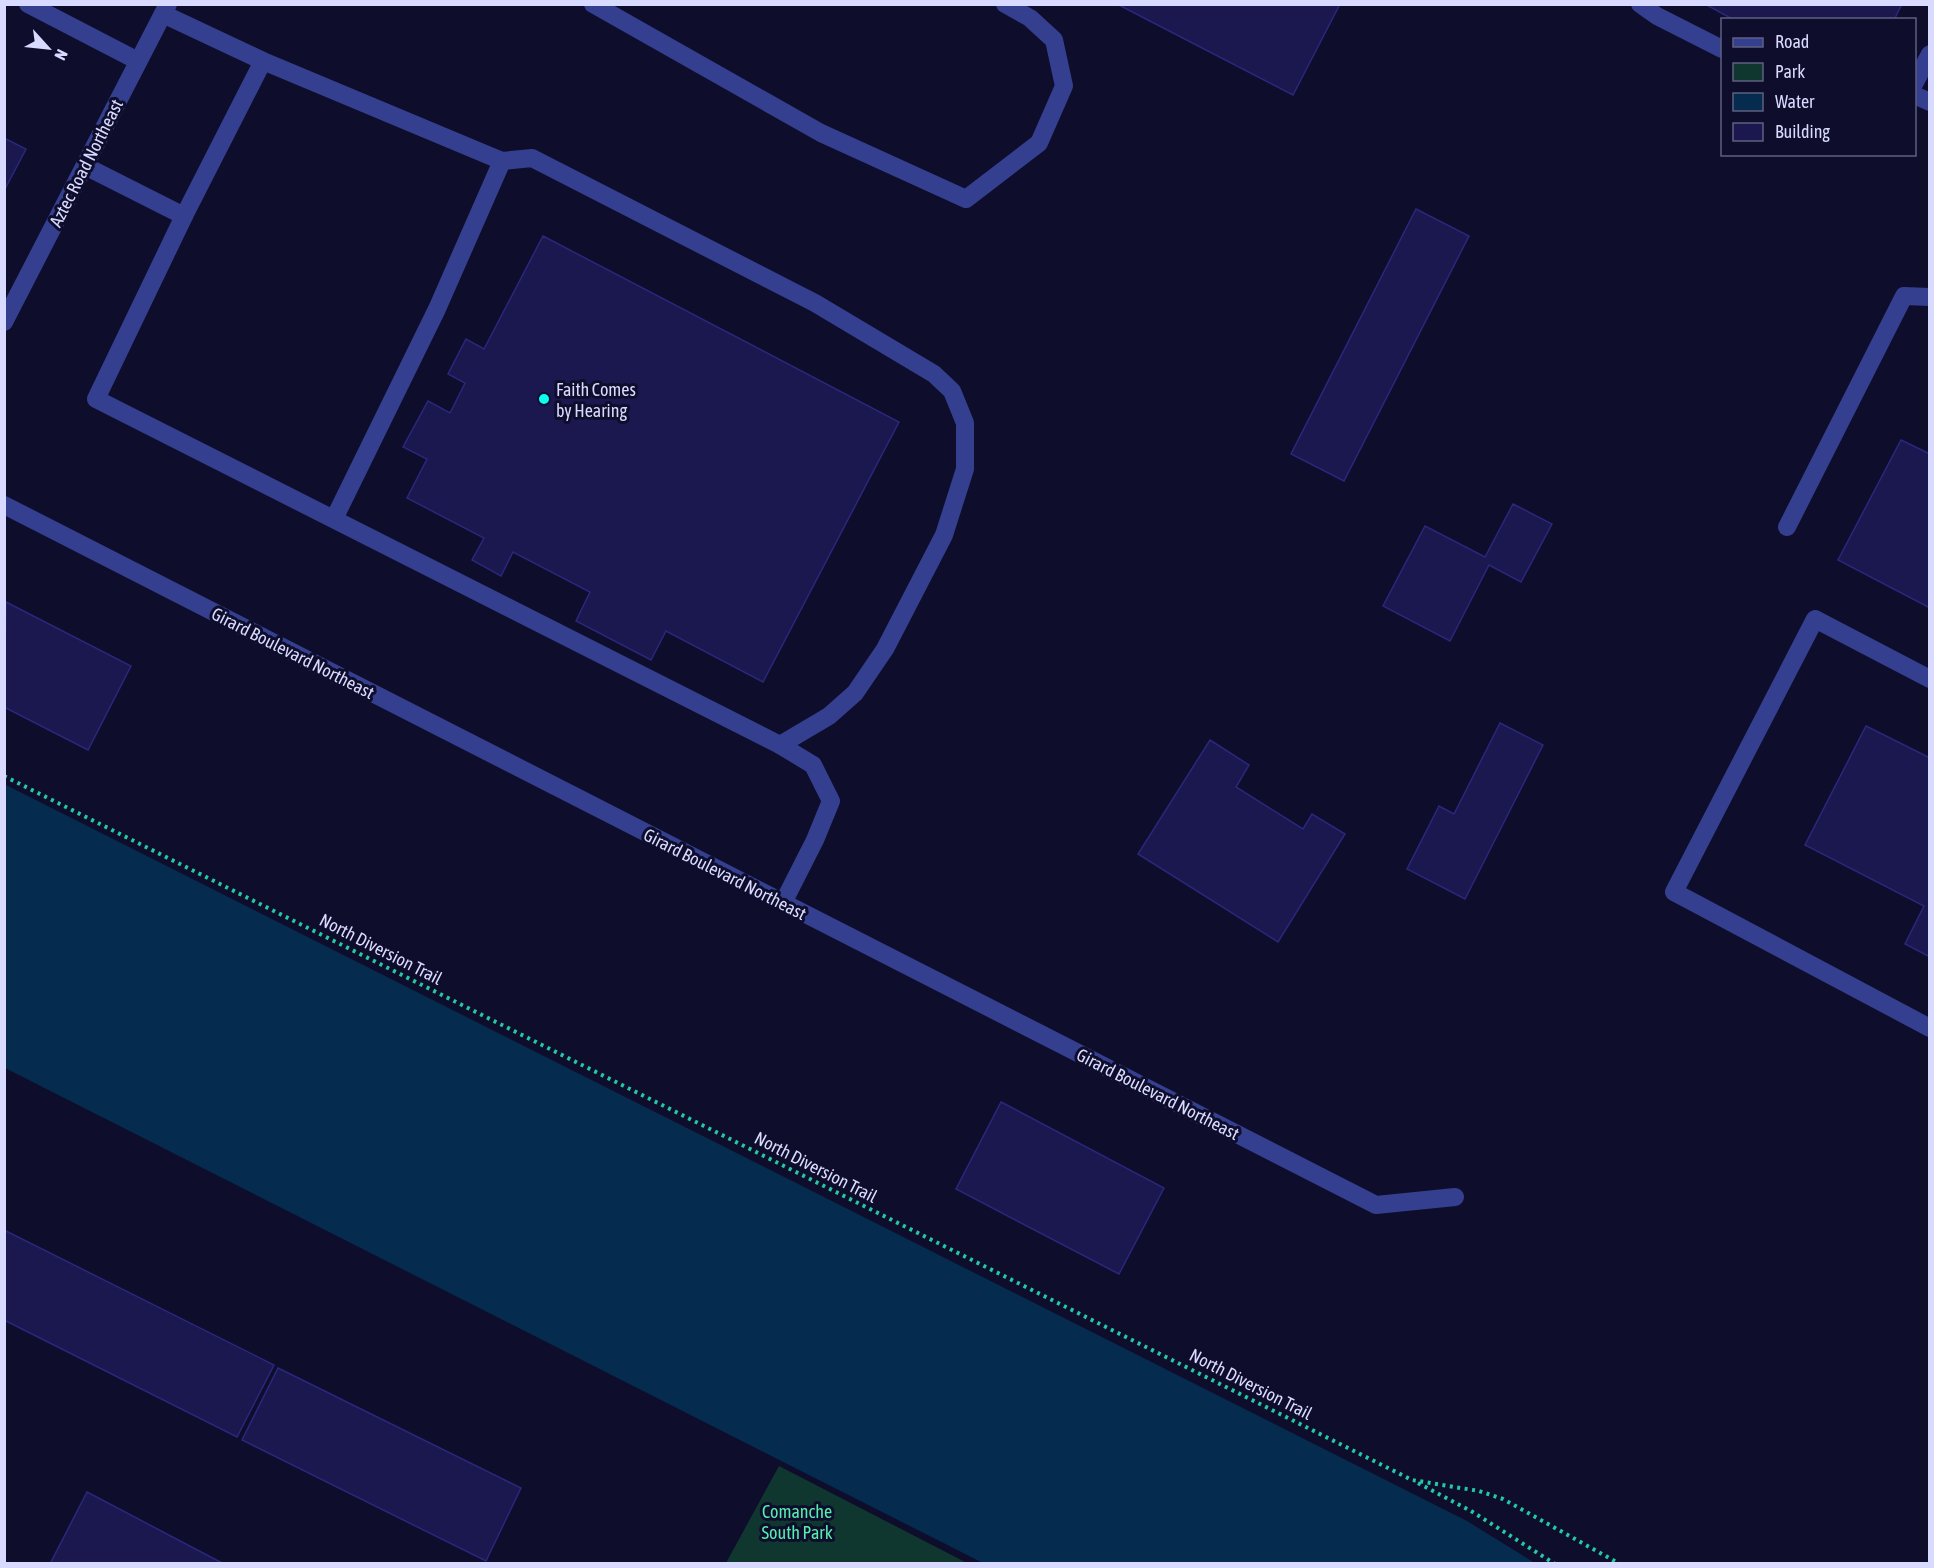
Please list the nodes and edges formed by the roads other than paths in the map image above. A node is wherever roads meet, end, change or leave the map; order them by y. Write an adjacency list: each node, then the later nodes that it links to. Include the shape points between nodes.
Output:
1 (28, 4): 8 (street)
2 (593, 4): 3 (street, via 821,133 966,199 1039,143 1064,86 1054,40 1030,18)
3 (1005, 4)
4 (1640, 4): 6 (street)
5 (166, 9): 8 (street, Aztec Road Northeast); 9 (street)
6 (1721, 48)
7 (1929, 54): 10 (street)
8 (138, 61): 12 (street, Aztec Road Northeast)
9 (263, 61): 11 (street); 13 (street)
10 (1916, 80)
11 (502, 161): 17 (street, via 437,309); 20 (street, via 532,158 815,303 934,374 952,391 965,423 964,469 944,534 885,649 855,693 829,716)
12 (85, 166): 13 (street); 15 (street, Aztec Road Northeast)
13 (184, 216): 17 (street, via 96,399)
14 (1929, 297): 18 (street, via 1904,296)
15 (4, 322)
16 (4, 505): 21 (street, Girard Boulevard Northeast)
17 (334, 519): 20 (street)
18 (1787, 528)
19 (1929, 679): 22 (street, via 1815,619 1674,892)
20 (780, 745): 21 (street, via 813,765 831,801)
21 (783, 903): 23 (street, Girard Boulevard Northeast, via 1376,1205)
22 (1929, 1028)
23 (1455, 1197)

